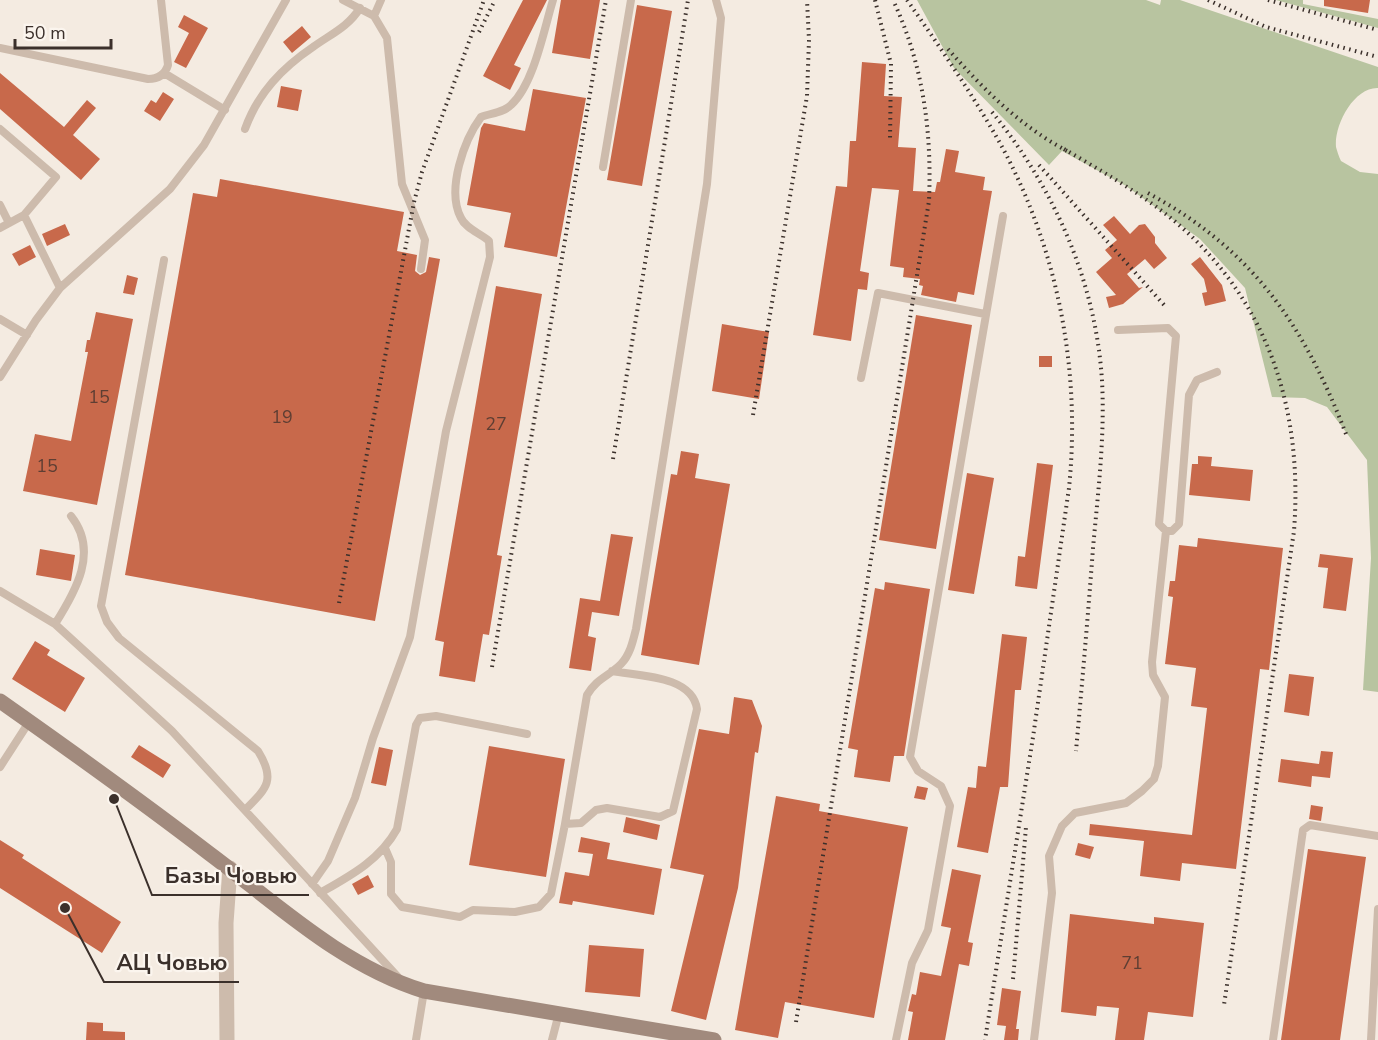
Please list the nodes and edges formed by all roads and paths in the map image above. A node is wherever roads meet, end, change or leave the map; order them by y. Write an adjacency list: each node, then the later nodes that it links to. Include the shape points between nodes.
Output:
1 (160, 0): 11 (lane, via 168,61)
2 (286, 0): 12 (lane)
3 (343, 0): 8 (lane)
4 (381, 0): 9 (lane)
5 (553, 0): 46 (lane, via 523,90 503,111 481,117 460,160 456,190 459,216 489,241 490,257 446,431 410,638 355,798 328,861)
6 (631, 0): 15 (lane)
7 (716, 0): 35 (lane, via 721,18 707,184 636,629 628,654)
8 (360, 8): 9 (lane); 14 (lane, via 350,23 283,70 253,109)
9 (374, 16): 22 (lane, via 387,38 390,53 402,184 425,240)
10 (0, 48): 11 (lane, via 148,79)
11 (164, 73): 12 (lane)
12 (225, 110): 23 (lane, via 170,189)
13 (0, 129): 17 (lane, via 56,177)
14 (245, 129)
15 (603, 167)
16 (0, 206): 19 (lane)
17 (24, 215): 19 (lane); 23 (lane)
18 (1003, 216): 24 (lane)
19 (9, 223): 20 (lane)
20 (0, 228)
21 (164, 260): 40 (lane, via 101,606 119,638 258,751 266,764 266,786)
22 (421, 269)
23 (60, 288): 27 (lane)
24 (985, 314): 30 (lane, via 878,293); 56 (lane, via 910,757 918,771 941,786 950,806 928,930 912,963)
25 (0, 319): 27 (lane)
26 (1118, 330): 32 (lane, via 1168,328 1176,336 1158,524)
27 (27, 335): 29 (lane)
28 (1217, 372): 32 (lane, via 1197,380 1189,395 1179,524)
29 (0, 377)
30 (861, 378)
31 (71, 516): 34 (lane, via 86,542 85,559 71,600)
32 (1166, 531): 57 (lane, via 1152,662 1153,675 1165,698 1158,766 1154,779 1134,797 1110,807 1075,813 1058,833 1049,856 1052,893)
33 (0, 591): 34 (lane)
34 (55, 624): 40 (lane, via 172,731)
35 (612, 671): 41 (lane, via 593,684 587,695); 41 (lane, via 682,686 696,701 677,802 673,811 660,817 607,808 596,810 581,823)
36 (0, 701): 37 (main road)
37 (29, 722): 39 (lane); 45 (main road)
38 (527, 734): 44 (lane, via 436,716 420,718 397,829)
39 (0, 768)
40 (245, 810): 46 (lane)
41 (564, 824): 44 (lane, via 551,894 539,907 523,911 473,910 460,917 402,907 391,894 391,862)
42 (1378, 836): 43 (lane); 58 (lane, via 1310,825 1303,830)
43 (1378, 847)
44 (385, 848): 47 (lane, via 363,867)
45 (230, 868): 49 (main road, via 316,935); 52 (street, via 226,923)
46 (312, 884): 47 (lane)
47 (320, 893): 49 (lane)
48 (1378, 909): 59 (lane)
49 (406, 986): 50 (main road)
50 (424, 991): 51 (main road); 53 (lane)
51 (559, 1013): 54 (lane); 55 (main road)
52 (227, 1040)
53 (416, 1040)
54 (552, 1040)
55 (714, 1040)
56 (896, 1040)
57 (1034, 1040)
58 (1273, 1040)
59 (1371, 1040)

